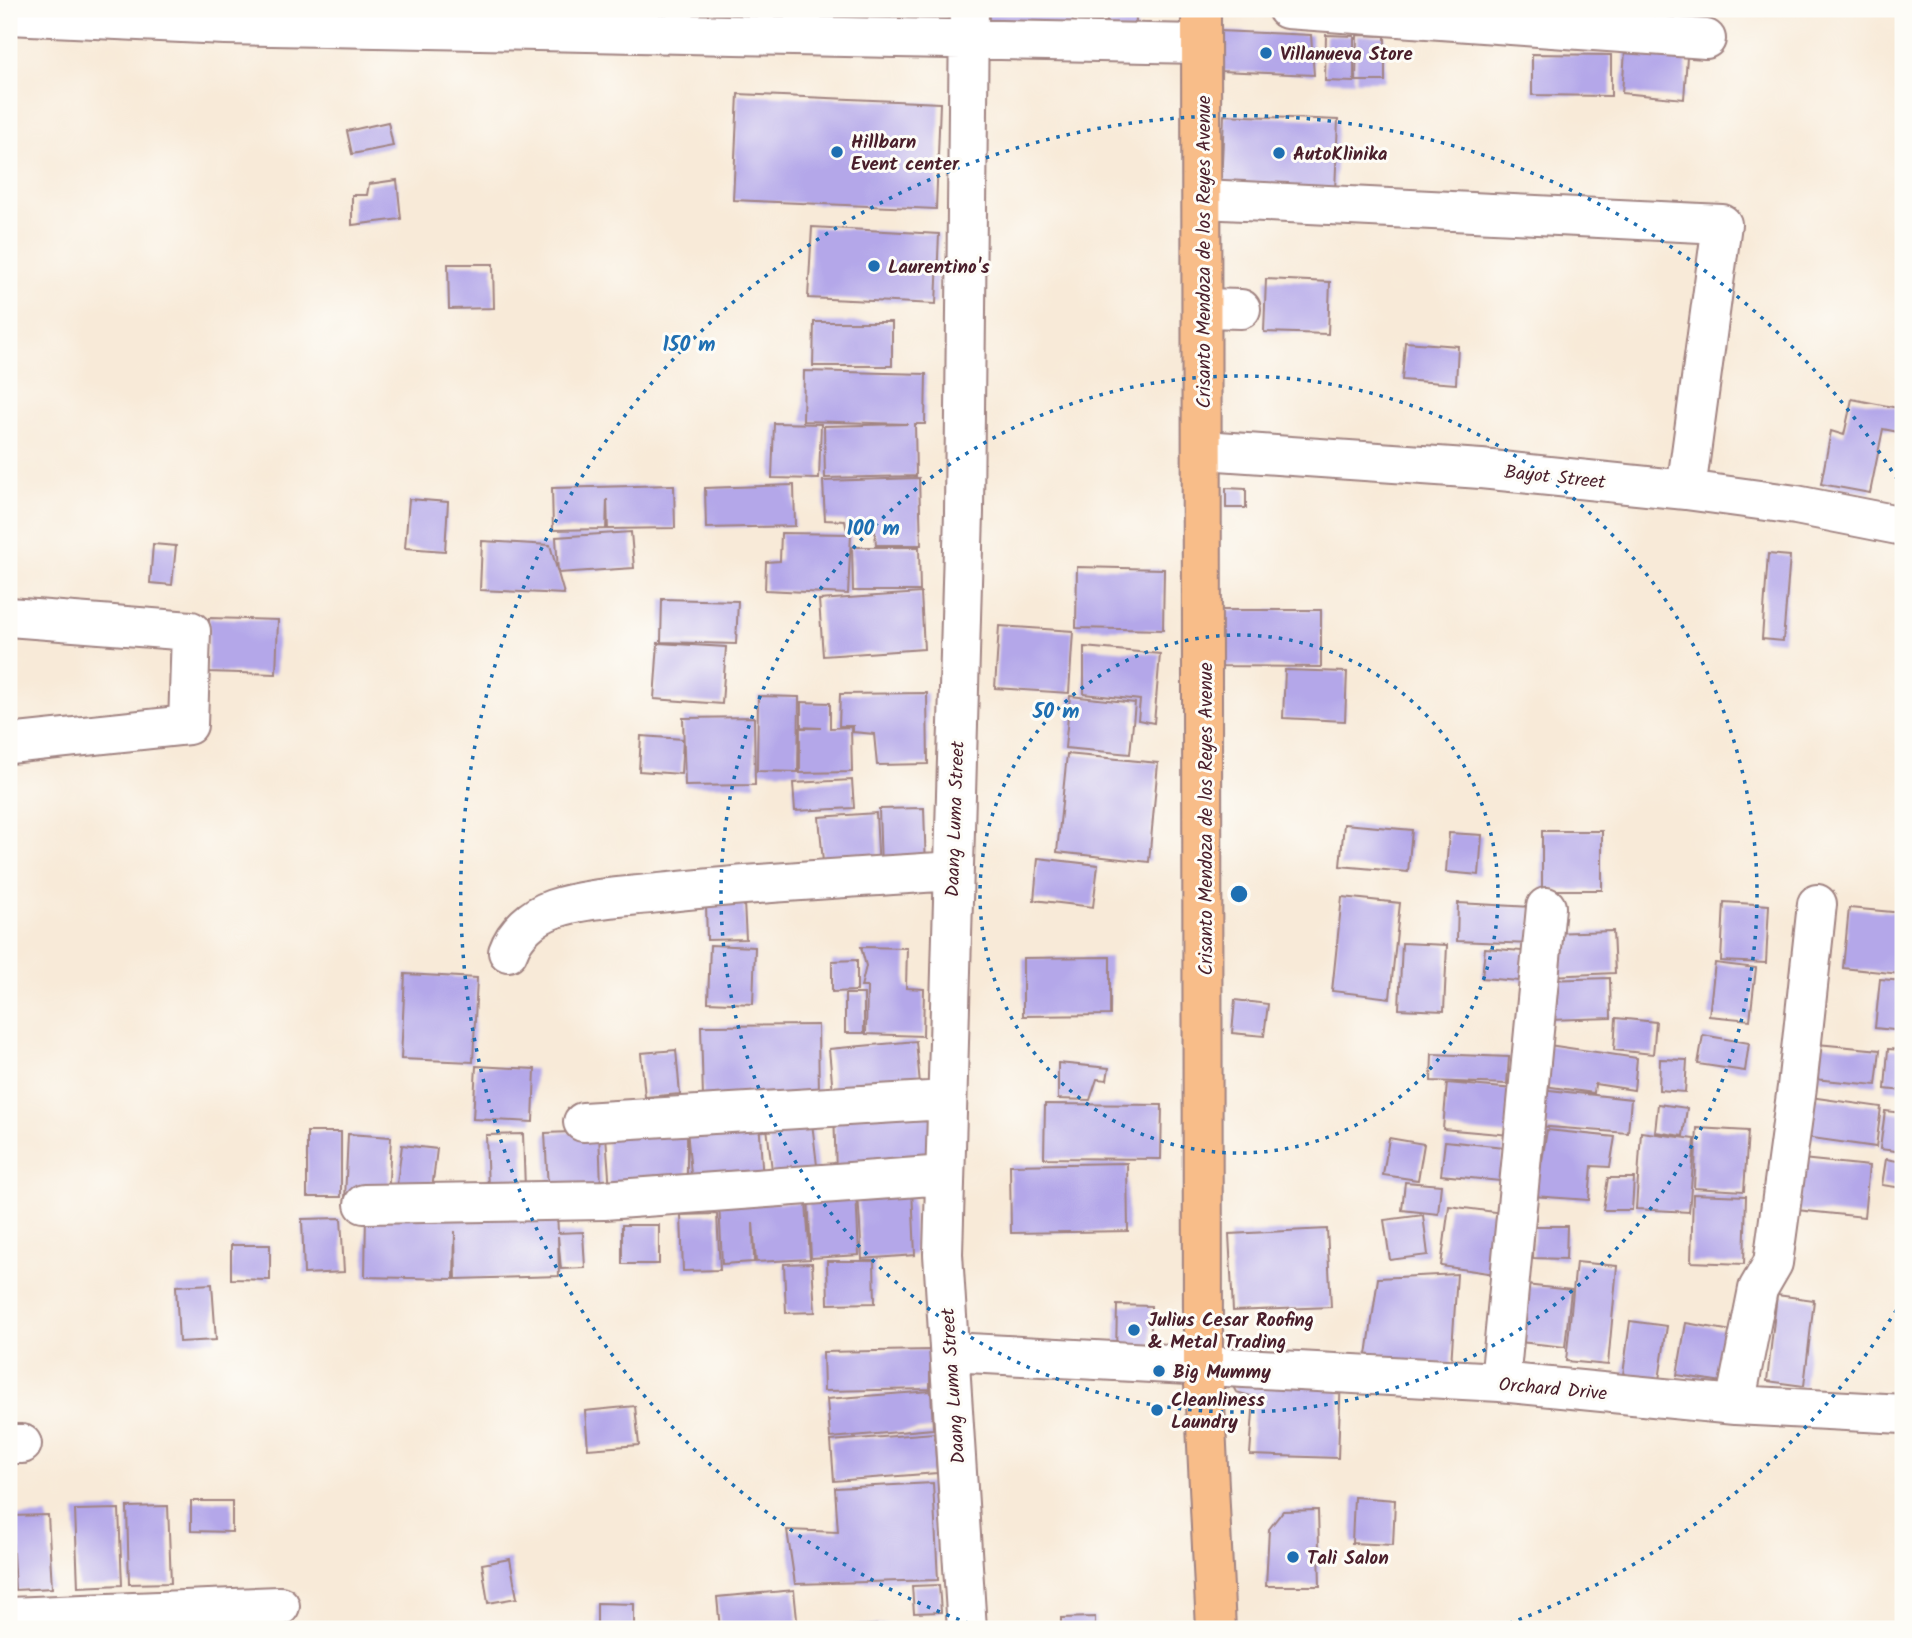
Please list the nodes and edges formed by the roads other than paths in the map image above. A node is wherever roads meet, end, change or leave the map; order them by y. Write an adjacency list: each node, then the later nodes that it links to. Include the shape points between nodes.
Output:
1 (1287, 9): 5 (street)
2 (9, 15): 3 (street, via 225,24)
3 (969, 25): 4 (street); 12 (street, Daang Luma Street, via 964,512)
4 (1201, 27): 6 (main road, Crisanto Mendoza de los Reyes Avenue)
5 (1706, 39)
6 (1203, 199): 7 (main road, Crisanto Mendoza de los Reyes Avenue, via 1222,309); 8 (street, via 1722,224)
7 (1204, 450): 8 (street, Bayot Street, via 1481,469); 21 (main road, Crisanto Mendoza de los Reyes Avenue)
8 (1686, 490): 9 (street, Bayot Street)
9 (1903, 526)
10 (9, 617): 11 (street, via 191,631 188,724)
11 (9, 744)
12 (953, 871): 15 (street, via 580,903 534,919 517,933); 16 (street, Daang Luma Street)
13 (1817, 904): 23 (street, via 1773,1263 1758,1289)
14 (1546, 907): 22 (street)
15 (508, 952)
16 (945, 1100): 17 (street); 18 (street, Daang Luma Street)
17 (583, 1122)
18 (945, 1175): 19 (street, via 604,1200); 20 (street, Daang Luma Street, via 943,1254)
19 (364, 1204)
20 (950, 1352): 21 (street, Orchard Drive); 27 (street, Daang Luma Street)
21 (1203, 1364): 22 (street, Orchard Drive); 28 (main road, Crisanto Mendoza de los Reyes Avenue)
22 (1500, 1382): 23 (street, Orchard Drive)
23 (1735, 1405): 24 (street, Orchard Drive)
24 (1903, 1415)
25 (280, 1606): 26 (street)
26 (9, 1616)
27 (967, 1629)
28 (1216, 1629)

